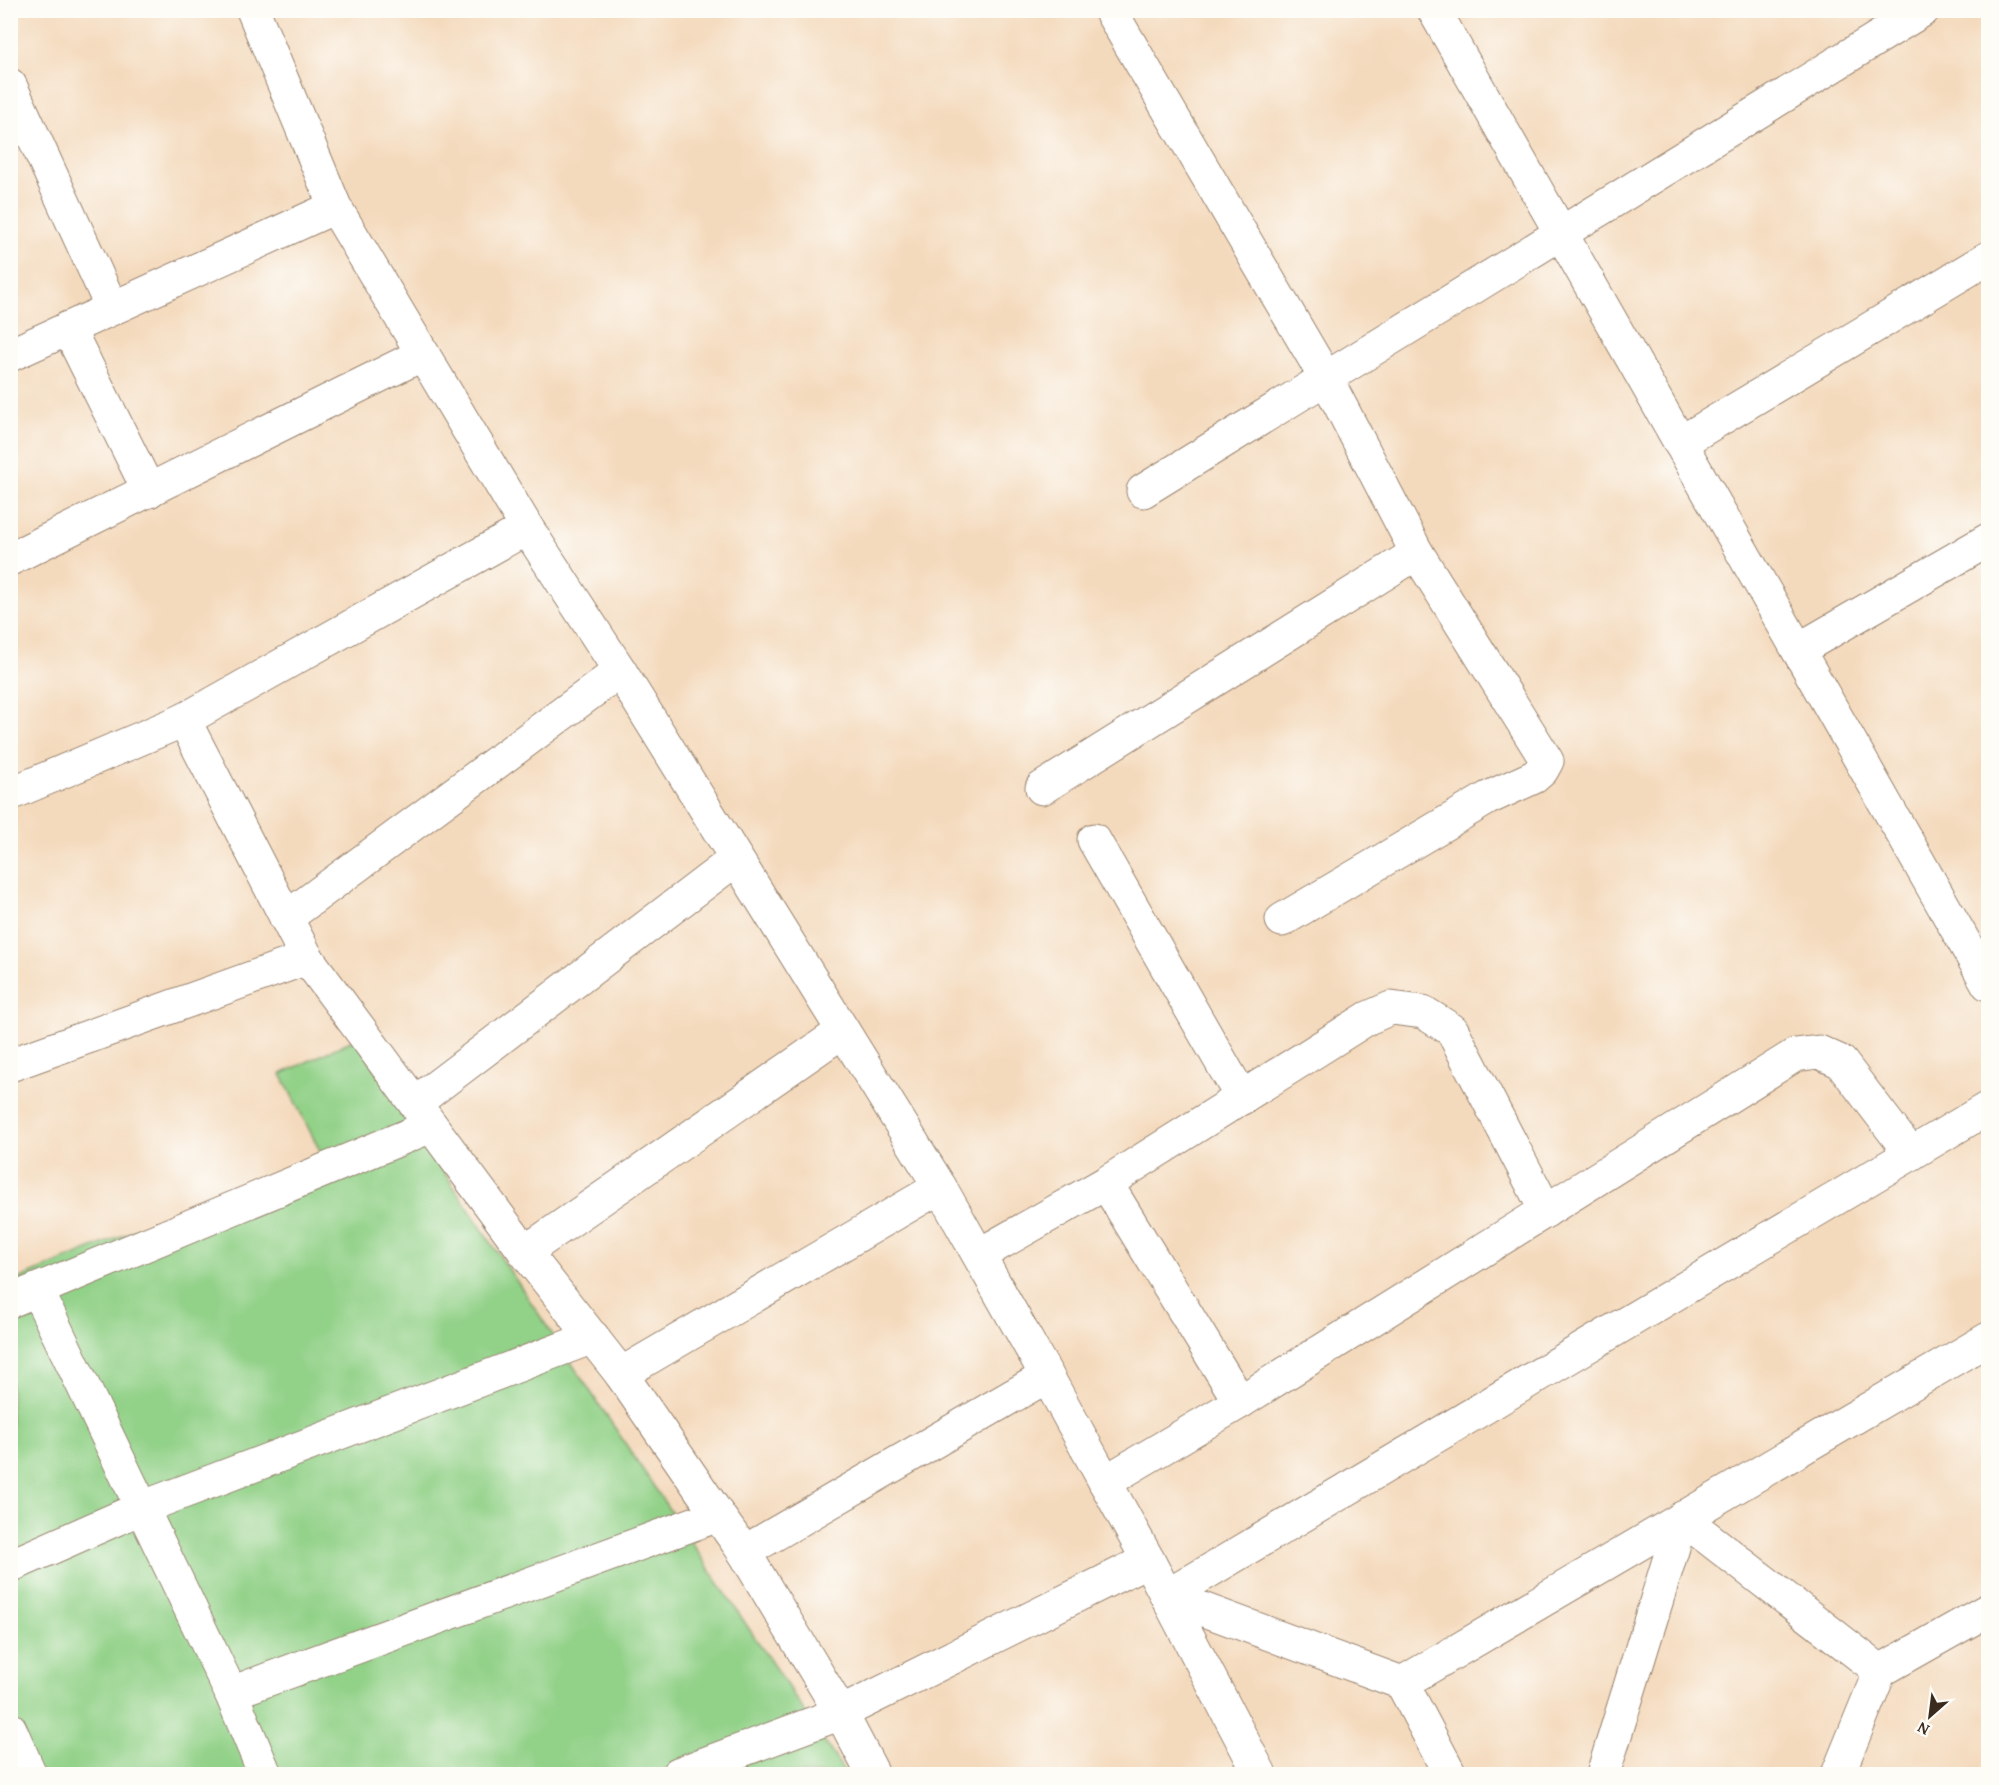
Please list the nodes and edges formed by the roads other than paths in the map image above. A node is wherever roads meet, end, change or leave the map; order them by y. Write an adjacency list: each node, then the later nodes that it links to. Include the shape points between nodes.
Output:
1 (253, 10): 6 (street)
2 (1110, 10): 13 (street)
3 (1434, 10): 7 (street)
4 (1923, 10): 7 (street)
5 (10, 85): 9 (street)
6 (335, 207): 9 (street); 11 (street)
7 (1561, 234): 13 (street); 14 (street)
8 (1989, 258): 14 (street)
9 (112, 308): 10 (street)
10 (68, 328): 12 (street); 15 (street)
11 (423, 354): 15 (street); 17 (street)
12 (10, 356)
13 (1327, 380): 16 (street); 19 (street)
14 (1680, 443): 21 (street)
15 (149, 490): 20 (street)
16 (1143, 491)
17 (527, 528): 22 (street); 23 (street)
18 (1989, 540): 21 (street)
19 (1417, 553): 24 (street); 29 (street, via 1547,761 1534,777 1488,798)
20 (10, 559)
21 (1798, 650): 31 (street)
22 (620, 671): 27 (street); 28 (street)
23 (184, 720): 25 (street); 28 (street)
24 (1042, 788)
25 (10, 794)
26 (1094, 840): 34 (street)
27 (736, 859): 32 (street); 36 (street)
28 (286, 918): 30 (street)
29 (1282, 920)
30 (307, 958): 33 (street); 36 (street)
31 (1989, 984)
32 (843, 1031): 39 (street); 41 (street)
33 (10, 1065)
34 (1242, 1098): 38 (street); 40 (street, via 1368,1018 1391,1008 1423,1012 1452,1030)
35 (1989, 1108): 37 (street)
36 (423, 1114): 41 (street); 43 (street)
37 (1911, 1154): 40 (street, via 1841,1062 1819,1052 1795,1055); 56 (street)
38 (1106, 1183): 42 (street); 48 (street)
39 (940, 1187): 42 (street); 46 (street)
40 (1546, 1211): 48 (street)
41 (525, 1252): 44 (street)
42 (979, 1256): 47 (street)
43 (24, 1295): 50 (street)
44 (592, 1337): 46 (street); 50 (street)
45 (1989, 1339): 52 (street)
46 (621, 1374): 51 (street)
47 (1047, 1376): 49 (street); 53 (street)
48 (1240, 1402): 49 (street)
49 (1105, 1482): 54 (street)
50 (141, 1508): 55 (street); 60 (street)
51 (718, 1515): 53 (street); 60 (street)
52 (1682, 1518): 58 (street); 59 (street); 69 (street)
53 (744, 1552): 61 (street)
54 (1148, 1560): 56 (street); 61 (street)
55 (10, 1566)
56 (1167, 1596): 59 (street); 67 (street)
57 (1989, 1610): 58 (street)
58 (1880, 1671): 70 (street)
59 (1402, 1683): 68 (street)
60 (231, 1693): 64 (street)
61 (841, 1713): 65 (street); 66 (street)
62 (10, 1729): 63 (street)
63 (30, 1774)
64 (265, 1774)
65 (678, 1774)
66 (873, 1774)
67 (1260, 1774)
68 (1450, 1774)
69 (1604, 1774)
70 (1838, 1774)

